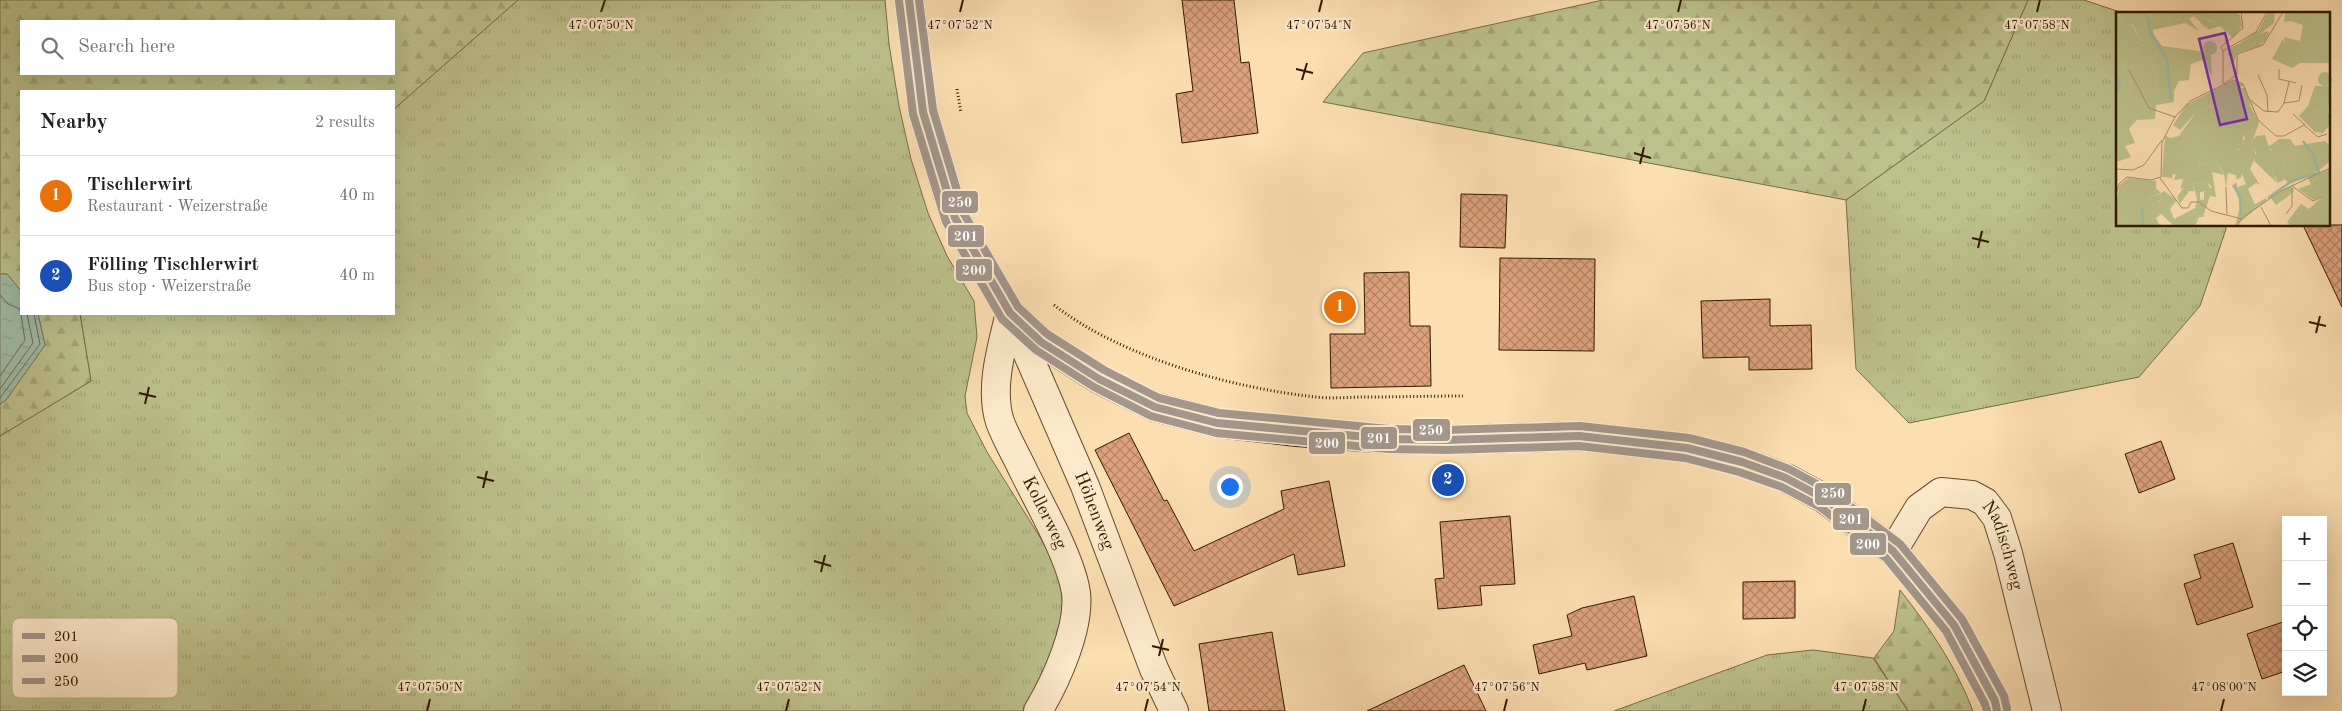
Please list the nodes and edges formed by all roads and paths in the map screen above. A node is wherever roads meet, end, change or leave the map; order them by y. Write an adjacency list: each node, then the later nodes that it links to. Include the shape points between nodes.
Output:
1 (909, 0): 5 (main road, via 923,112 955,218)
2 (956, 86): 3 (path)
3 (962, 117)
4 (1048, 300): 6 (path, via 1095,333 1127,348 1207,376 1316,397)
5 (1010, 313): 7 (main road, via 1041,342 1099,380 1155,408 1217,423 1389,440 1579,436 1687,448 1742,462 1786,478 1825,499); 8 (street, Kollerweg, via 1000,356 996,396 1000,422 1065,558 1076,594 1067,646); 9 (street, Höhenweg, via 1085,486 1154,669)
6 (1463, 396)
7 (1893, 551): 10 (main road, via 1954,625); 11 (street, Nadischweg, via 1919,508 1941,492 1972,495 1984,502 1997,518 2008,553)
8 (1038, 711)
9 (1174, 711)
10 (1997, 711)
11 (2047, 711)

